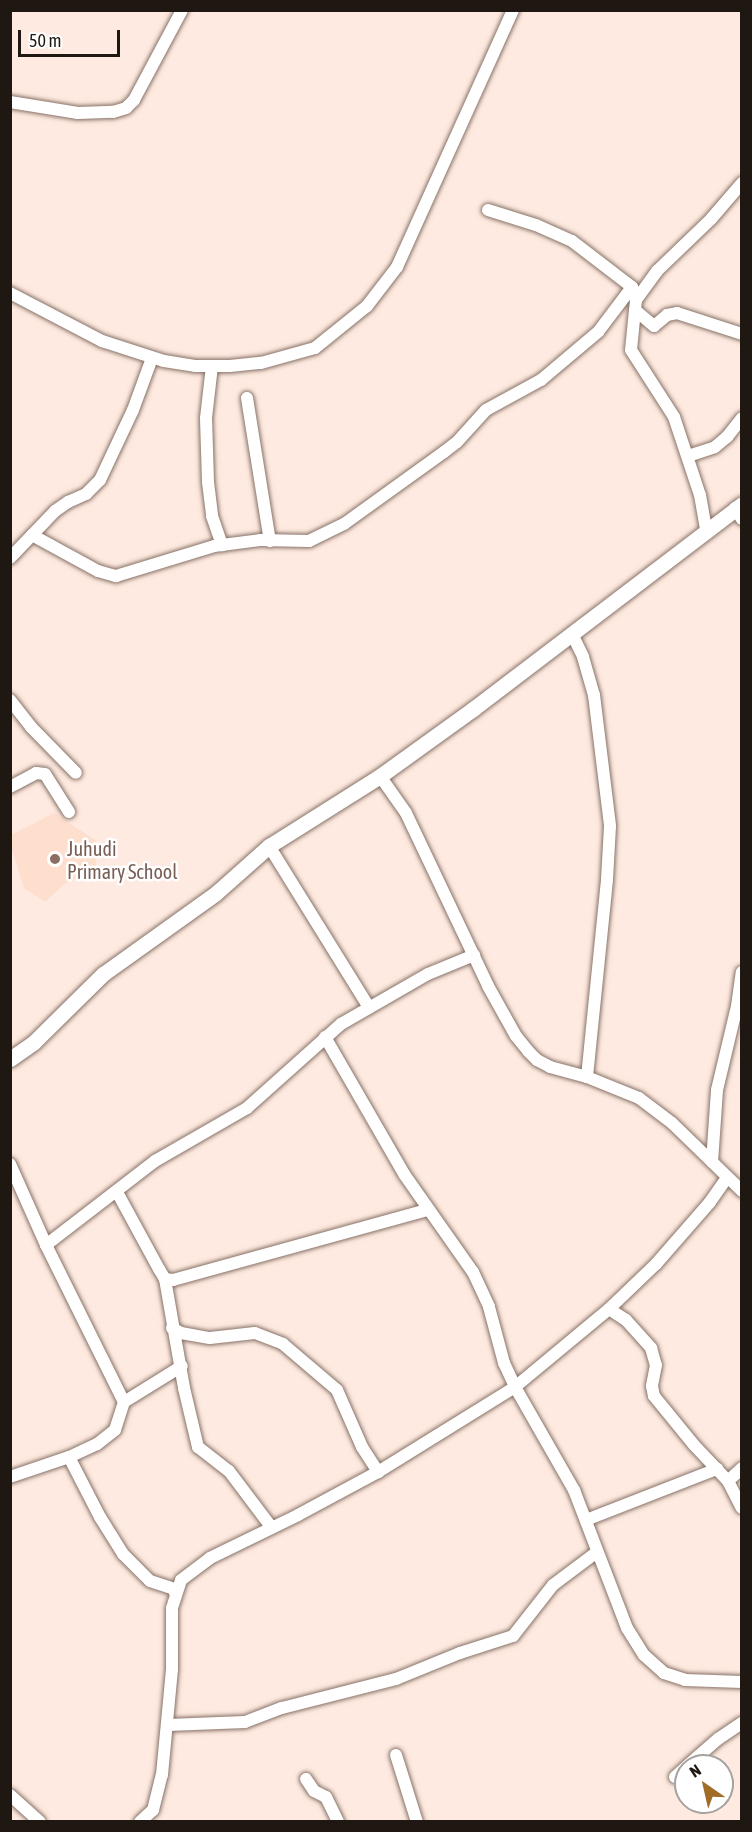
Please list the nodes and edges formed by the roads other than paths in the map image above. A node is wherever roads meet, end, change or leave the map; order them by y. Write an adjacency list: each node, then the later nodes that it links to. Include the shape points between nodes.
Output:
1 (182, 10): 3 (street, via 126,108 78,112)
2 (513, 10): 11 (street, via 397,267 367,306 315,348 261,363)
3 (10, 102)
4 (741, 183): 8 (street, via 711,219 657,271)
5 (488, 210): 6 (street, via 572,241)
6 (632, 287): 8 (street); 18 (street, via 598,332 549,374 486,410 457,442 345,524 309,541)
7 (10, 293): 10 (street, via 102,341)
8 (635, 305): 9 (street, via 654,326 667,315 677,313); 14 (street, via 631,350 670,410)
9 (741, 334)
10 (152, 358): 11 (street); 17 (street, via 133,411 100,480 86,494 56,511)
11 (212, 366): 19 (street, via 206,455 212,516)
12 (247, 398): 18 (street)
13 (741, 418): 14 (street, via 714,447)
14 (688, 456): 16 (street)
15 (739, 510): 16 (street)
16 (706, 530): 21 (street)
17 (32, 535): 19 (street, via 98,571 116,576); 20 (street)
18 (270, 541): 19 (street)
19 (222, 545)
20 (10, 558)
21 (572, 633): 24 (street); 33 (street, via 594,695 610,826)
22 (10, 700): 23 (street)
23 (75, 774)
24 (380, 776): 27 (street); 28 (street, via 406,813)
25 (10, 787): 26 (street, via 36,773 45,774)
26 (69, 812)
27 (269, 846): 30 (street); 32 (street, via 216,892 103,974)
28 (474, 955): 30 (street, via 428,974); 33 (street, via 516,1036 528,1051 550,1067)
29 (741, 972): 34 (street, via 717,1090)
30 (369, 1007): 31 (street)
31 (325, 1037): 38 (street, via 247,1108 163,1156); 39 (street)
32 (13, 1055)
33 (587, 1077): 34 (street, via 639,1098)
34 (712, 1162): 36 (street)
35 (10, 1164): 40 (street)
36 (727, 1178): 37 (street); 42 (street, via 678,1240)
37 (741, 1191)
38 (117, 1192): 40 (street); 41 (street)
39 (428, 1210): 41 (street); 45 (street, via 462,1254 483,1292)
40 (46, 1245): 46 (street)
41 (165, 1279): 43 (street)
42 (609, 1308): 45 (street); 49 (street, via 626,1320 651,1348 656,1365 654,1396)
43 (172, 1328): 44 (street); 50 (street, via 210,1338 255,1333 283,1344 337,1390 362,1447)
44 (182, 1366): 46 (street); 55 (street, via 198,1448 229,1471)
45 (514, 1387): 50 (street); 54 (street, via 568,1480)
46 (124, 1402): 47 (street, via 115,1430)
47 (69, 1457): 51 (street); 57 (street, via 123,1554 150,1581 174,1589)
48 (741, 1468): 52 (street)
49 (717, 1469): 52 (street); 54 (street)
50 (378, 1472): 55 (street)
51 (10, 1477)
52 (728, 1481): 53 (street)
53 (741, 1508)
54 (586, 1520): 56 (street)
55 (272, 1528): 57 (street, via 196,1567 181,1580)
56 (597, 1552): 58 (street, via 627,1628 657,1669 685,1680); 60 (street, via 553,1585 513,1636 396,1678 282,1708 245,1722)
57 (175, 1593): 60 (street)
58 (741, 1682)
59 (741, 1723): 61 (street)
60 (168, 1725): 66 (street, via 157,1802)
61 (701, 1754)
62 (396, 1755): 68 (street)
63 (306, 1779): 67 (street, via 314,1791 326,1797)
64 (10, 1795): 65 (street)
65 (40, 1821)
66 (140, 1821)
67 (338, 1821)
68 (417, 1821)

